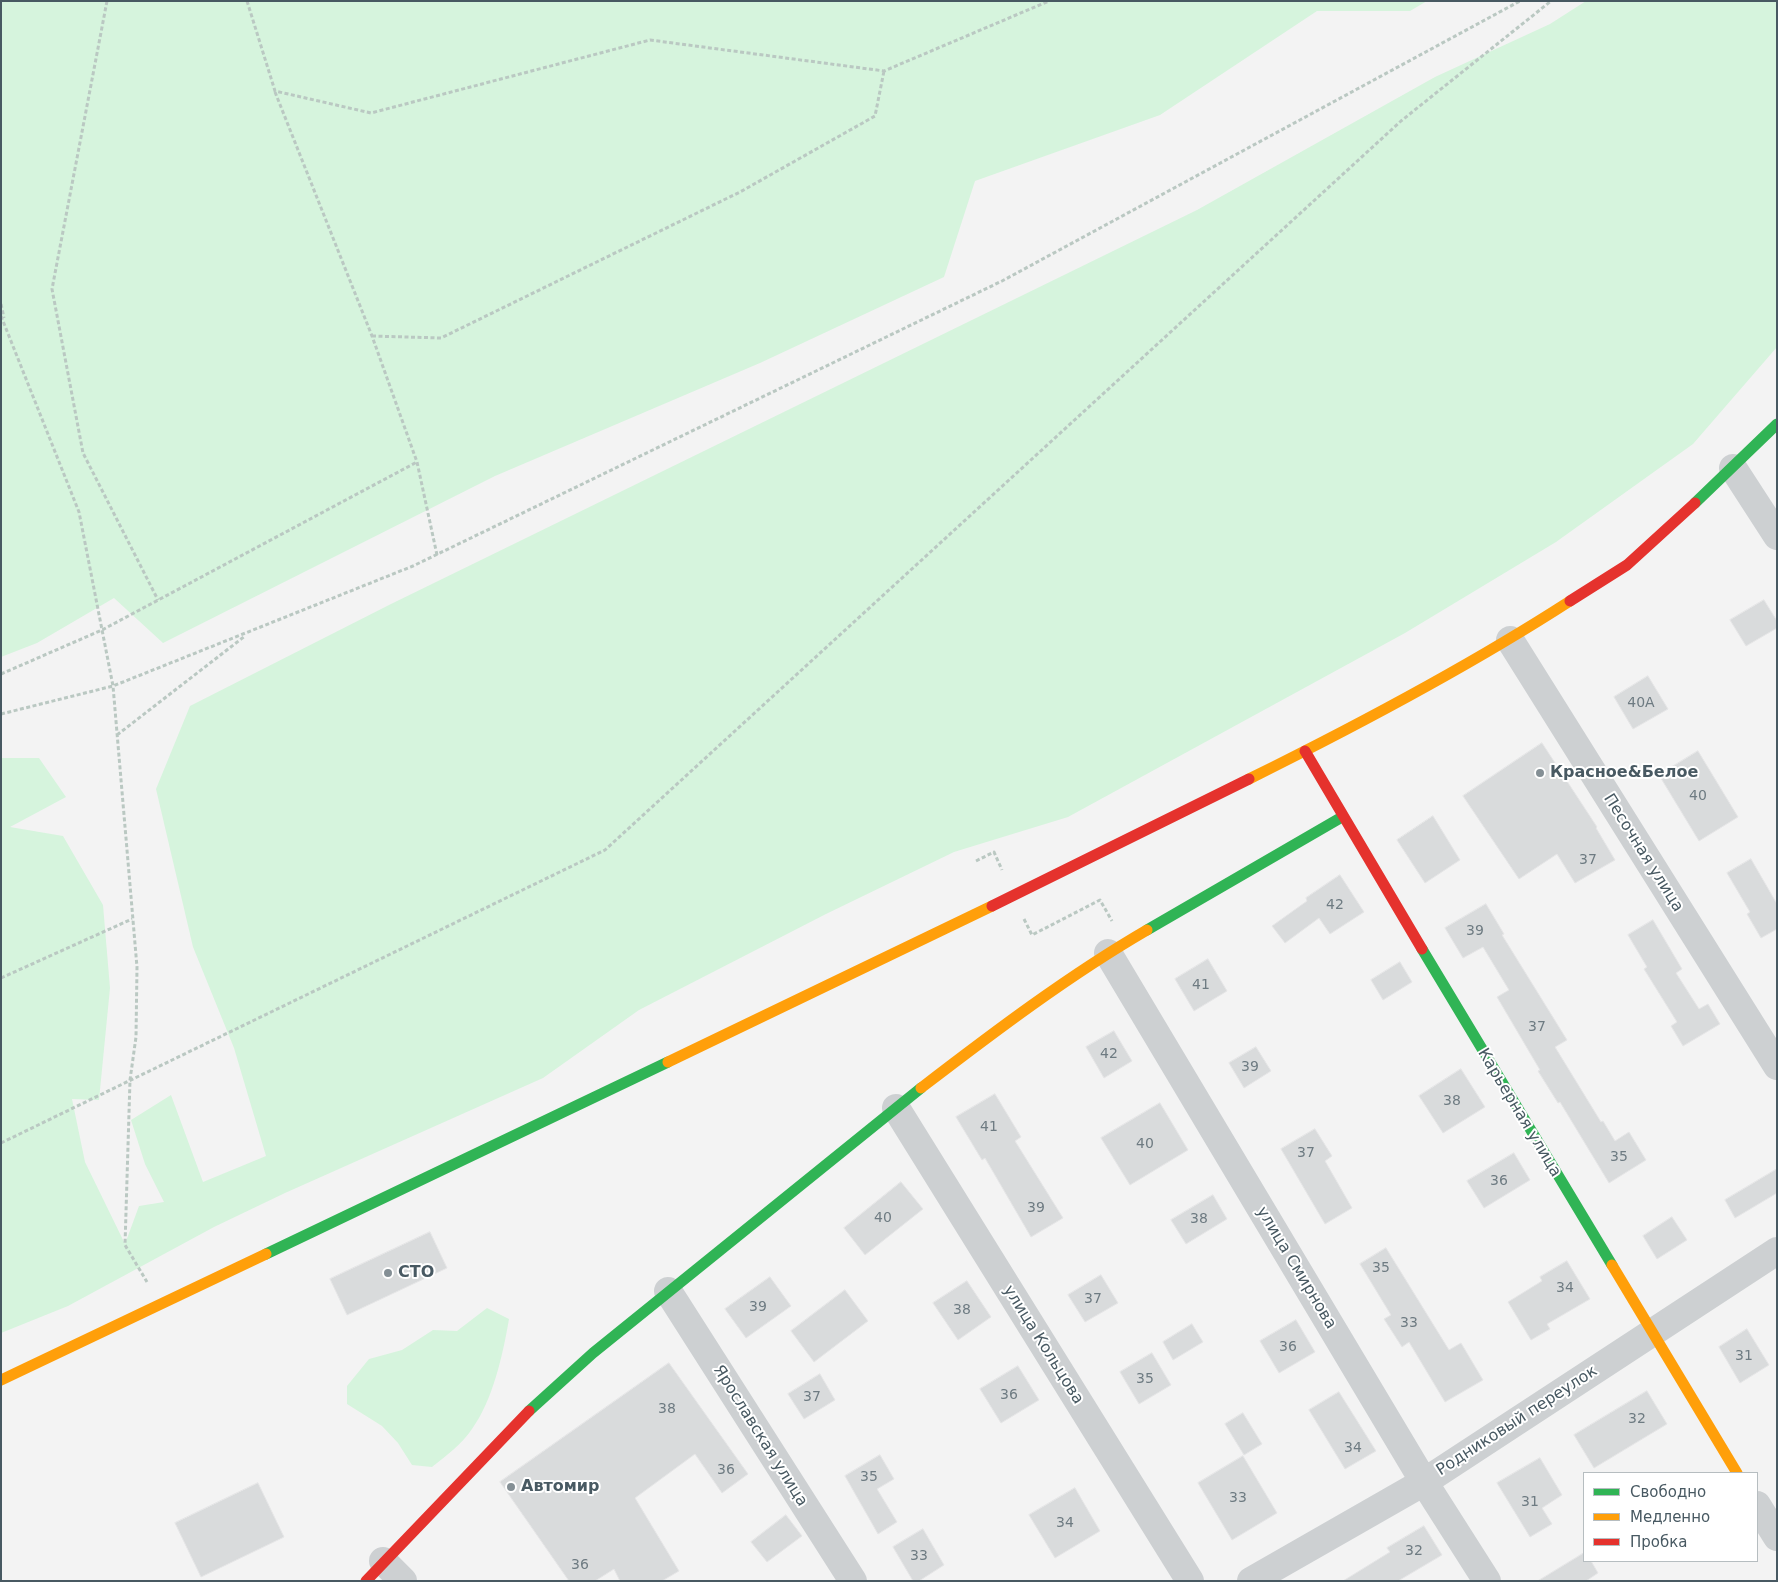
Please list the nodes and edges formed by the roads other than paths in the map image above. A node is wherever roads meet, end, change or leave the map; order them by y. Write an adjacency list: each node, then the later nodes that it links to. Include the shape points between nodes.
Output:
1 (1777, 424): 2 (street)
2 (1733, 468): 3 (street); 4 (street, via 1627,564)
3 (1777, 536)
4 (1510, 640): 5 (street); 8 (street, Песочная улица)
5 (1305, 751): 6 (street, Карьерная улица); 13 (street, via 880,961)
6 (1342, 816): 7 (street); 12 (street, Карьерная улица)
7 (1108, 953): 9 (street, via 994,1032); 15 (street, улица Смирнова)
8 (1777, 1066)
9 (896, 1108): 11 (street); 21 (street, улица Кольцова)
10 (1777, 1251): 12 (street, Родниковый переулок)
11 (668, 1291): 18 (street, via 518,1421); 20 (street, Ярославская улица)
12 (1652, 1333): 14 (street, Карьерная улица); 15 (street, Родниковый переулок)
13 (1, 1380)
14 (1737, 1472)
15 (1424, 1482): 22 (street, Родниковый переулок); 23 (street, улица Смирнова)
16 (1758, 1507): 17 (street)
17 (1777, 1537)
18 (375, 1571): 19 (street)
19 (403, 1581)
20 (853, 1581)
21 (1190, 1581)
22 (1251, 1581)
23 (1487, 1581)

